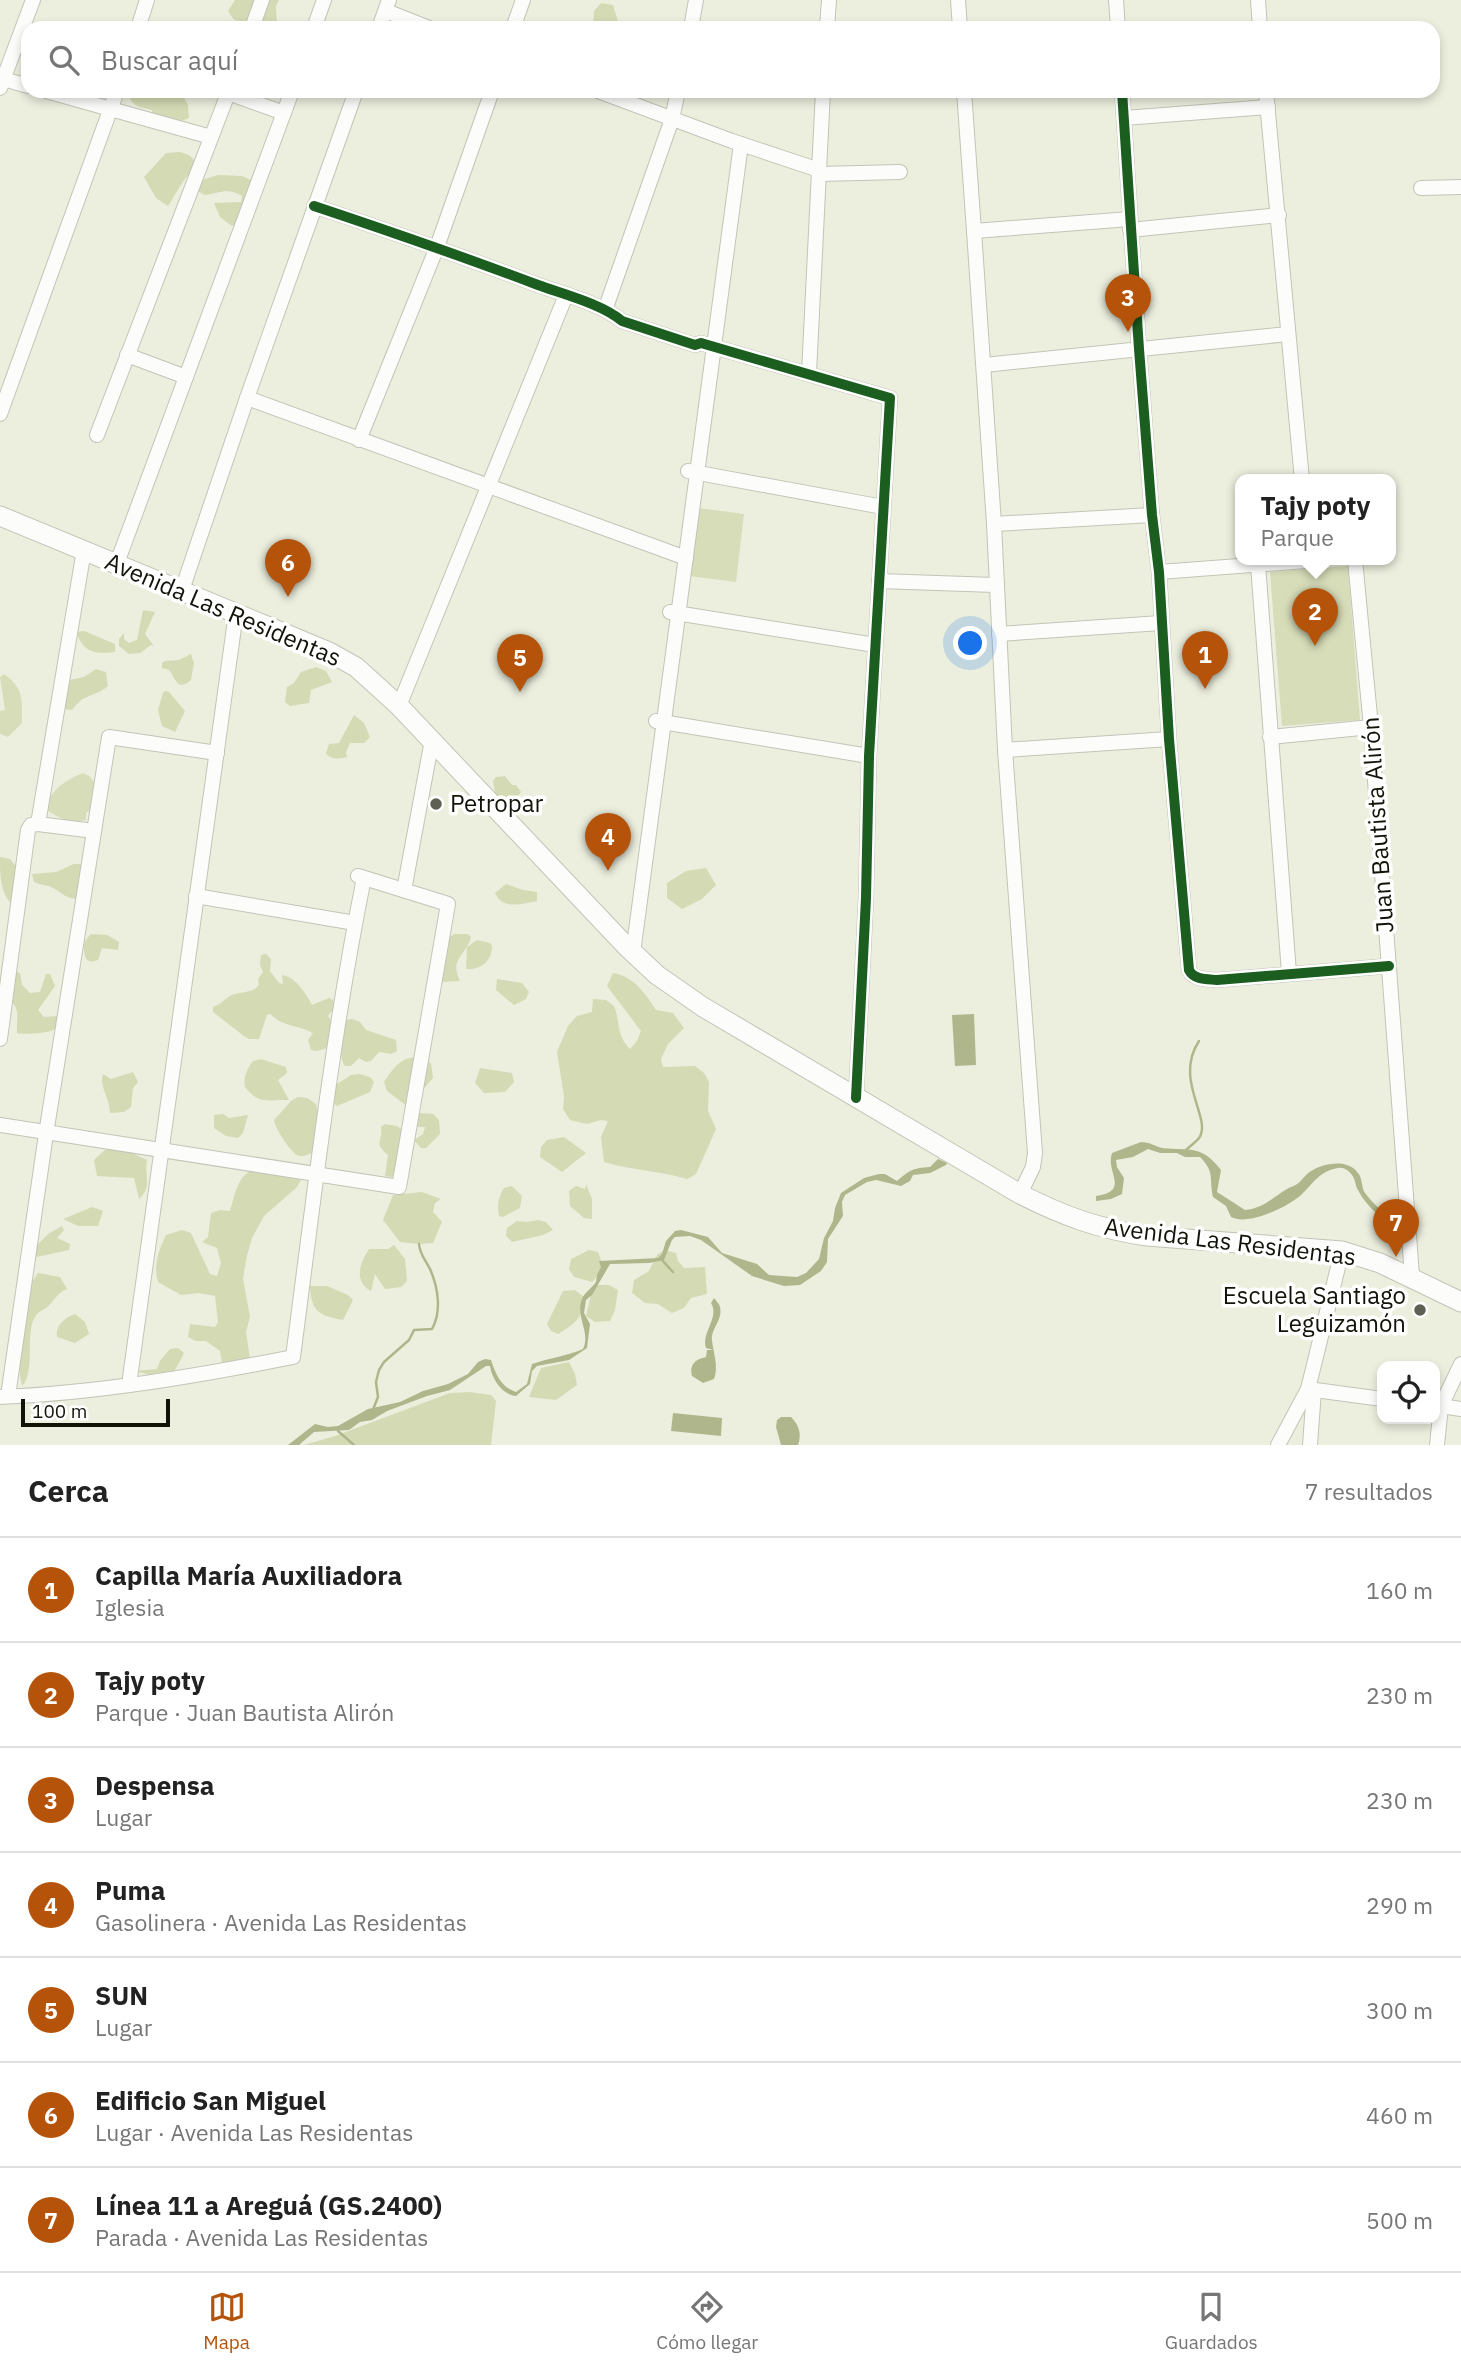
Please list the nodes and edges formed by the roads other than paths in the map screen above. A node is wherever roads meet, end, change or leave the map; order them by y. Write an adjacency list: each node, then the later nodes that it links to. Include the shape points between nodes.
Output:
1 (33, 0): 12 (street)
2 (147, 0): 13 (street)
3 (262, 0): 14 (street)
4 (324, 0): 15 (street)
5 (523, 0): 17 (street)
6 (696, 0): 18 (street)
7 (829, 0): 19 (street)
8 (958, 0): 20 (street)
9 (1116, 0): 21 (street)
10 (1258, 0): 22 (street)
11 (387, 6): 16 (street)
12 (25, 21)
13 (140, 21)
14 (254, 21)
15 (316, 21)
16 (416, 21)
17 (516, 21)
18 (692, 21)
19 (828, 21)
20 (960, 21)
21 (1118, 21)
22 (1260, 21)
23 (21, 31): 24 (street)
24 (1, 82): 25 (street)
25 (21, 85)
26 (71, 98): 40 (street)
27 (115, 98): 40 (street)
28 (226, 98): 44 (street)
29 (244, 98): 41 (street)
30 (289, 98): 41 (street)
31 (353, 98): 50 (street)
32 (490, 98): 54 (street)
33 (616, 98): 43 (street)
34 (676, 98): 43 (street)
35 (823, 98): 46 (street)
36 (964, 98): 53 (street)
37 (1123, 98): 42 (street)
38 (1267, 98): 39 (street)
39 (1268, 107): 42 (street); 51 (street)
40 (111, 109): 44 (street); 65 (street)
41 (284, 113): 63 (street)
42 (1124, 118): 52 (street)
43 (672, 119): 45 (street); 56 (street)
44 (211, 137): 60 (street)
45 (736, 142): 46 (street); 58 (street)
46 (819, 172): 47 (street); 62 (street)
47 (900, 172)
48 (1461, 187): 49 (street)
49 (1421, 188)
50 (314, 206): 54 (street); 64 (street)
51 (1279, 215): 52 (street); 57 (street)
52 (1130, 224): 53 (street); 59 (street)
53 (974, 231): 61 (street)
54 (437, 247): 55 (street); 67 (street)
55 (565, 295): 56 (street); 70 (street)
56 (609, 312): 58 (street, via 622,321)
57 (1288, 334): 59 (street); 69 (street)
58 (706, 345): 62 (street); 68 (street)
59 (1139, 349): 61 (street); 72 (street)
60 (127, 355): 63 (street); 66 (street)
61 (984, 365): 74 (street)
62 (809, 373): 71 (street, via 890,398)
63 (186, 377): 77 (street)
64 (247, 398): 67 (street); 83 (street)
65 (0, 414)
66 (97, 435)
67 (359, 440): 70 (street)
68 (692, 472): 71 (street); 76 (street)
69 (1301, 474)
70 (488, 486): 76 (street); 89 (street)
71 (883, 507): 81 (street)
72 (1152, 515): 74 (street); 80 (street)
73 (0, 516): 75 (main road, Avenida Las Residentas)
74 (994, 524): 82 (street)
75 (84, 550): 77 (main road, Avenida Las Residentas); 98 (street)
76 (681, 556): 84 (street)
77 (117, 563): 83 (main road, Avenida Las Residentas)
78 (1258, 565): 80 (street); 92 (street)
79 (1355, 565): 91 (street, Juan Bautista Alirón)
80 (1159, 572): 86 (street)
81 (879, 581): 82 (street); 88 (street)
82 (995, 585): 87 (street)
83 (182, 590): 85 (main road, Avenida Las Residentas)
84 (674, 612): 88 (street); 90 (street)
85 (236, 613): 89 (main road, Avenida Las Residentas, via 356,667); 96 (street)
86 (1161, 623): 87 (street); 93 (street)
87 (999, 634): 95 (street)
88 (875, 645): 97 (street)
89 (399, 706): 94 (main road, Avenida Las Residentas)
90 (659, 722): 97 (street); 103 (street)
91 (1371, 727): 92 (street); 104 (street, Juan Bautista Alirón)
92 (1270, 737): 105 (street)
93 (1169, 739): 95 (street); 105 (street, via 1191,975 1217,980)
94 (432, 740): 100 (street); 103 (main road, Avenida Las Residentas)
95 (1006, 750): 112 (street, via 1034,1140 1031,1172)
96 (216, 753): 99 (street, via 109,737); 101 (street)
97 (869, 755): 107 (street)
98 (38, 824): 99 (street); 106 (street, via 28,830)
99 (94, 831): 109 (street)
100 (404, 890): 102 (street, via 361,877); 111 (street, via 448,904 399,1187)
101 (196, 896): 102 (street); 110 (street)
102 (355, 923): 111 (street)
103 (629, 949): 107 (main road, Avenida Las Residentas, via 704,1007)
104 (1388, 966): 105 (street); 114 (street, Juan Bautista Alirón)
105 (1289, 973)
106 (0, 1039)
107 (856, 1098): 112 (main road, Avenida Las Residentas)
108 (0, 1125): 109 (street)
109 (46, 1134): 110 (street); 119 (street)
110 (160, 1151): 111 (street); 117 (street)
111 (317, 1174): 117 (street, via 293,1357)
112 (1020, 1194): 113 (main road, Avenida Las Residentas, via 1070,1218 1119,1232)
113 (1342, 1251): 114 (main road, Avenida Las Residentas); 118 (street)
114 (1412, 1276): 115 (main road, Avenida Las Residentas)
115 (1461, 1301)
116 (1461, 1364): 121 (street)
117 (129, 1385): 119 (street)
118 (1311, 1390): 120 (street); 125 (street); 126 (street)
119 (4, 1397)
120 (1377, 1398)
121 (1440, 1402)
122 (1440, 1406): 123 (street)
123 (1461, 1409)
124 (1438, 1424): 127 (street)
125 (1278, 1445)
126 (1310, 1445)
127 (1437, 1445)

